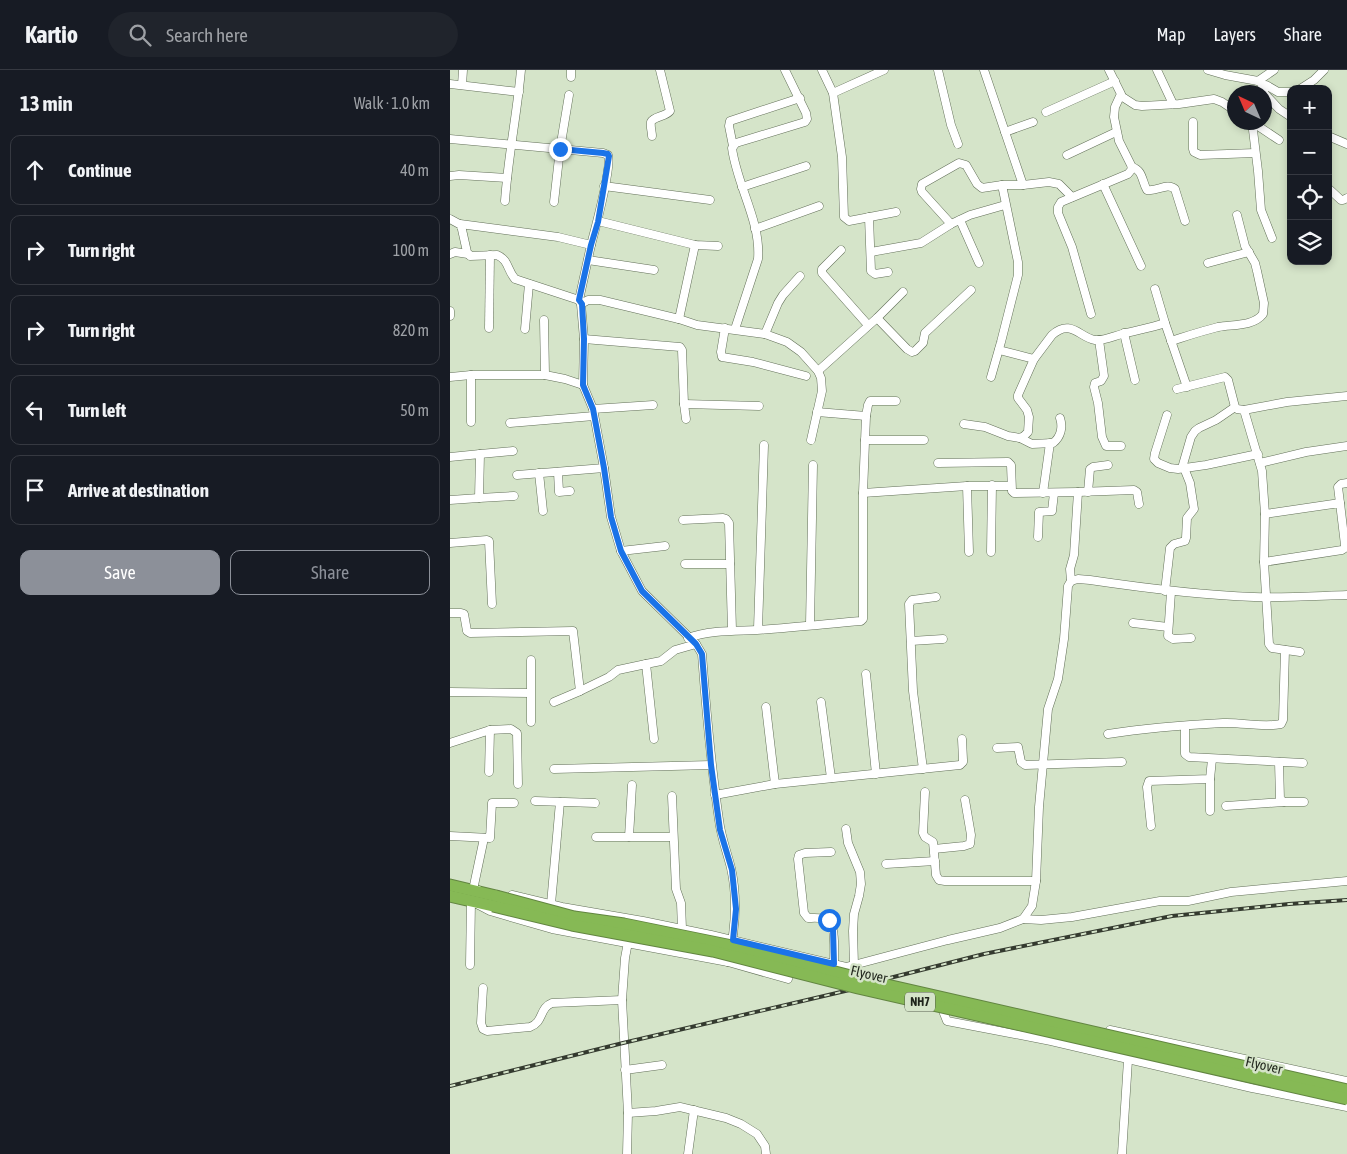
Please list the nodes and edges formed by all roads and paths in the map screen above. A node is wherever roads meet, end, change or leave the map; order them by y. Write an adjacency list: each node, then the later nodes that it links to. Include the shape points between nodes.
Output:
1 (463, 70): 16 (street)
2 (521, 70): 21 (street)
3 (660, 70): 38 (street, via 670,111 652,121)
4 (785, 70): 26 (street)
5 (822, 70): 23 (street)
6 (884, 70): 23 (street)
7 (938, 70): 43 (street)
8 (984, 70): 36 (street)
9 (1109, 70): 14 (street)
10 (1158, 70): 28 (street)
11 (1208, 70): 17 (street)
12 (1274, 70): 18 (street)
13 (1324, 70): 19 (street)
14 (1115, 81): 25 (street); 30 (street)
15 (450, 84): 16 (street)
16 (462, 85): 21 (street)
17 (1254, 85)
18 (1265, 85)
19 (1306, 85)
20 (1272, 90): 22 (street)
21 (519, 92): 42 (street)
22 (1287, 92)
23 (833, 93): 68 (street, via 842,157 844,217 849,221)
24 (569, 95): 46 (street)
25 (1121, 96): 28 (street, via 1138,106); 37 (street, via 1114,112)
26 (800, 98): 45 (street, via 730,121); 45 (street, via 806,114 805,122)
27 (1272, 100): 31 (street)
28 (1173, 104): 29 (street, via 1214,100)
29 (1227, 105)
30 (1046, 112)
31 (1287, 114)
32 (1032, 122): 36 (street)
33 (1193, 122): 47 (street, via 1193,149 1200,156)
34 (1253, 130): 47 (street)
35 (1264, 130): 41 (street)
36 (1005, 132): 55 (street)
37 (1116, 132): 48 (street); 50 (street)
38 (652, 136)
39 (1332, 138): 44 (street)
40 (450, 139): 42 (street)
41 (1279, 140)
42 (510, 144): 46 (street); 52 (street)
43 (958, 144)
44 (1347, 144)
45 (733, 146): 57 (street)
46 (560, 149): 56 (street, via 608,154); 63 (street)
47 (1255, 153): 76 (street, via 1261,210)
48 (1067, 155)
49 (806, 166): 57 (street)
50 (1132, 167): 54 (street, via 1128,174); 71 (street, via 1139,171 1147,190 1168,186 1175,189)
51 (450, 176): 52 (street)
52 (507, 178): 61 (street)
53 (1002, 184): 55 (street); 64 (street); 74 (street, via 980,187 964,163 922,184 922,192)
54 (1103, 184): 59 (street); 89 (street)
55 (1023, 185): 59 (street, via 1054,182)
56 (604, 186): 62 (street); 72 (street)
57 (742, 187): 75 (street)
58 (1332, 192): 60 (street, via 1341,200)
59 (1072, 197): 99 (street, via 1061,202 1058,210)
60 (1346, 199)
61 (505, 200)
62 (710, 200)
63 (554, 202)
64 (1005, 205): 70 (street); 115 (street, via 1010,218 1018,275)
65 (820, 206): 75 (street)
66 (896, 212): 68 (street)
67 (1237, 215): 82 (street)
68 (869, 217): 81 (street)
69 (450, 219): 73 (street)
70 (960, 220): 74 (street); 87 (street)
71 (1185, 221)
72 (598, 222): 77 (street); 78 (street)
73 (460, 224): 77 (street, via 558,237); 84 (street)
74 (951, 224): 81 (street, via 921,243)
75 (755, 229): 109 (street, via 758,259)
76 (1272, 238)
77 (591, 245): 86 (street)
78 (695, 245): 79 (street); 102 (street)
79 (718, 246)
80 (841, 250): 105 (street, via 822,269 822,273)
81 (871, 252): 91 (street, via 872,272)
82 (1249, 252): 88 (street); 114 (street, via 1258,271 1264,302 1262,315 1244,324 1220,327)
83 (450, 254): 84 (street)
84 (468, 254): 85 (street)
85 (490, 255): 93 (street, via 501,256 515,279); 106 (street)
86 (588, 260): 90 (street); 97 (street)
87 (979, 262)
88 (1208, 263)
89 (1141, 266)
90 (654, 270)
91 (888, 272)
92 (800, 276): 111 (street, via 778,303)
93 (529, 284): 97 (street); 108 (street)
94 (1155, 289): 104 (street)
95 (971, 290): 101 (street, via 925,333 923,343 912,352)
96 (903, 292): 101 (street)
97 (580, 302): 102 (street, via 600,300); 112 (street)
98 (450, 311): 100 (street)
99 (1091, 314)
100 (450, 316)
101 (877, 318): 105 (street)
102 (679, 319): 107 (street)
103 (544, 320): 119 (street)
104 (1165, 323): 110 (street); 114 (street)
105 (868, 325): 117 (street)
106 (489, 328)
107 (725, 328): 109 (street); 120 (street, via 722,356)
108 (525, 329)
109 (736, 329): 111 (street)
110 (1124, 333): 113 (street); 123 (street)
111 (766, 334): 117 (street, via 787,342)
112 (584, 339): 124 (street); 129 (street, via 680,346)
113 (1099, 340): 116 (street, via 1073,328 1058,330); 149 (street, via 1104,376 1094,387 1102,437 1106,446)
114 (1171, 341): 125 (street)
115 (999, 350): 116 (street); 122 (street)
116 (1034, 360): 143 (street, via 1018,395 1029,419 1027,434)
117 (818, 371): 134 (street, via 822,384)
118 (471, 375): 119 (street); 121 (street); 140 (street)
119 (545, 375): 124 (street)
120 (806, 376)
121 (450, 377)
122 (991, 377)
123 (1135, 380)
124 (583, 385): 135 (street)
125 (1187, 387): 126 (street); 132 (street, via 1225,377)
126 (1177, 389)
127 (1347, 396): 133 (street)
128 (896, 401): 137 (street, via 870,401)
129 (684, 404): 131 (street); 139 (street)
130 (653, 405): 135 (street)
131 (759, 406)
132 (1235, 407): 133 (street); 160 (street, via 1195,431)
133 (1244, 410): 153 (street)
134 (817, 412): 137 (street); 144 (street)
135 (593, 413): 141 (street); 159 (street)
136 (1167, 414): 160 (street, via 1154,459 1170,468)
137 (866, 416): 145 (street)
138 (1060, 418): 147 (street, via 1060,436)
139 (686, 419)
140 (472, 422)
141 (510, 423)
142 (964, 424): 143 (street)
143 (1020, 438): 147 (street, via 1032,444)
144 (811, 440)
145 (865, 440): 146 (street); 171 (street)
146 (924, 440)
147 (1050, 443): 172 (street)
148 (764, 445): 202 (street)
149 (1121, 446)
150 (1347, 446): 156 (street)
151 (513, 450): 152 (street)
152 (480, 454): 154 (street); 175 (street)
153 (1258, 454): 156 (street); 160 (street)
154 (450, 457)
155 (938, 463): 167 (street, via 1009,463)
156 (1260, 463): 180 (street)
157 (813, 464): 199 (street)
158 (1108, 465): 170 (street, via 1090,469)
159 (604, 468): 161 (street); 185 (street, via 611,517)
160 (1183, 468): 192 (street, via 1192,491 1194,508 1187,518 1185,541 1170,548)
161 (558, 472): 162 (street); 168 (street, via 559,492)
162 (539, 474): 163 (street); 179 (street)
163 (517, 475)
164 (1347, 483): 177 (street, via 1338,486)
165 (992, 485): 166 (street); 167 (street); 187 (street)
166 (967, 486): 171 (street); 186 (street)
167 (1011, 486): 172 (street, via 1014,493)
168 (570, 491)
169 (1078, 492): 170 (street); 173 (street); 191 (street)
170 (1088, 492): 178 (street, via 1134,490)
171 (863, 493): 199 (street, via 863,619)
172 (1043, 493): 173 (street)
173 (1054, 493): 182 (street, via 1052,511 1039,512)
174 (514, 496): 175 (street)
175 (479, 498): 176 (street)
176 (450, 500)
177 (1340, 503): 180 (street); 188 (street, via 1344,549)
178 (1139, 504)
179 (543, 511)
180 (1265, 514): 188 (street)
181 (683, 520): 190 (street, via 726,519 730,526)
182 (1038, 537)
183 (450, 543): 196 (street, via 489,542)
184 (665, 546): 185 (street)
185 (621, 551): 203 (street, via 642,591)
186 (969, 552)
187 (991, 552)
188 (1264, 562): 195 (street)
189 (685, 564): 190 (street)
190 (730, 564): 201 (street)
191 (1071, 581): 192 (street, via 1090,580); 232 (street, via 1058,679 1048,709)
192 (1168, 591): 195 (street); 200 (street)
193 (1347, 595): 195 (street)
194 (936, 597): 206 (street, via 910,602)
195 (1266, 597): 208 (street, via 1270,646)
196 (492, 604)
197 (450, 613): 213 (street, via 464,614 470,633 572,630)
198 (1133, 622): 200 (street)
199 (810, 625): 202 (street)
200 (1168, 627): 204 (street, via 1171,639)
201 (732, 630): 202 (street); 203 (street)
202 (758, 630)
203 (688, 638): 207 (street)
204 (1191, 638)
205 (943, 639): 206 (street)
206 (911, 641): 234 (street)
207 (696, 644): 211 (street, via 675,650 661,662); 231 (street, via 702,654)
208 (1285, 650): 209 (street); 220 (street, via 1281,724)
209 (1300, 652)
210 (531, 660): 215 (street)
211 (646, 664): 213 (street, via 621,669); 223 (street)
212 (866, 674): 236 (street)
213 (580, 691): 216 (street)
214 (450, 692): 215 (street)
215 (530, 693): 219 (street)
216 (554, 702)
217 (821, 702): 237 (street)
218 (766, 707): 240 (street)
219 (531, 722)
220 (1185, 726): 222 (street); 227 (street, via 1186,755)
221 (490, 730): 225 (street); 235 (street); 239 (street, via 517,733)
222 (1108, 734)
223 (654, 739)
224 (962, 739): 234 (street, via 962,764)
225 (450, 743)
226 (997, 748): 232 (street, via 1018,747 1023,765)
227 (1212, 758): 229 (street); 238 (street)
228 (1122, 762): 232 (street)
229 (1279, 762): 230 (street); 248 (street, via 1280,799)
230 (1303, 763)
231 (711, 765): 233 (street); 243 (street)
232 (1044, 765): 265 (street)
233 (554, 769)
234 (922, 769): 236 (street)
235 (489, 772)
236 (876, 774): 237 (street)
237 (831, 778): 240 (street)
238 (1210, 779): 253 (street); 254 (street, via 1149,781)
239 (518, 784)
240 (775, 784): 243 (street)
241 (632, 785): 258 (street)
242 (924, 792): 261 (street, via 923,833 932,840)
243 (715, 795): 274 (street, via 720,830 732,870 736,909)
244 (672, 796): 259 (street)
245 (964, 800): 261 (street, via 971,842 967,846)
246 (535, 801): 247 (street)
247 (560, 802): 250 (street); 271 (street)
248 (1284, 802): 249 (street); 252 (street)
249 (1304, 802)
250 (595, 803)
251 (514, 804): 260 (street, via 492,804 490,838)
252 (1226, 806)
253 (1210, 811)
254 (1151, 826)
255 (846, 829): 279 (street, via 861,884 854,914)
256 (450, 836): 260 (street)
257 (596, 837): 258 (street)
258 (629, 837): 259 (street)
259 (673, 837): 273 (street)
260 (484, 838): 269 (street)
261 (934, 849): 263 (street)
262 (832, 852): 277 (street, via 805,853 798,858 804,913 808,918 827,919 831,923)
263 (935, 861): 264 (street); 265 (street, via 936,875 941,880)
264 (886, 864)
265 (1036, 881): 272 (street, via 1032,906)
266 (1347, 881): 272 (street, via 1231,892 1188,901 1160,901 1072,917)
267 (450, 885): 269 (highway, NH7)
268 (450, 896): 269 (highway, NH7)
269 (472, 896): 270 (highway, Flyover / NH7); 271 (street, via 502,892); 275 (street, via 490,911 552,928); 278 (street)
270 (495, 901): 287 (highway, Flyover / NH7, bridge, via 742,948 874,982); 288 (highway, Flyover / NH7, bridge, via 572,925 713,950 868,990)
271 (551, 904): 273 (street)
272 (1023, 918): 279 (street, via 1000,928)
273 (682, 929): 274 (street)
274 (733, 940): 276 (street); 277 (street)
275 (628, 942): 276 (street); 282 (street)
276 (728, 962): 280 (street)
277 (834, 964): 279 (street)
278 (470, 965)
279 (854, 965)
280 (788, 980)
281 (483, 988): 282 (street, via 481,1023 487,1031 535,1026 547,1005 552,1003)
282 (622, 1000): 285 (street)
283 (1128, 1060): 286 (street, via 948,1021 935,992); 289 (street); 295 (street)
284 (662, 1065): 285 (street)
285 (625, 1070): 291 (street)
286 (1347, 1082)
287 (1347, 1090)
288 (1347, 1099)
289 (1347, 1107)
290 (694, 1110): 291 (street, via 680,1107); 293 (street); 294 (street, via 726,1118 751,1130 762,1140)
291 (628, 1113): 292 (street)
292 (627, 1154)
293 (688, 1154)
294 (766, 1154)
295 (1122, 1154)

